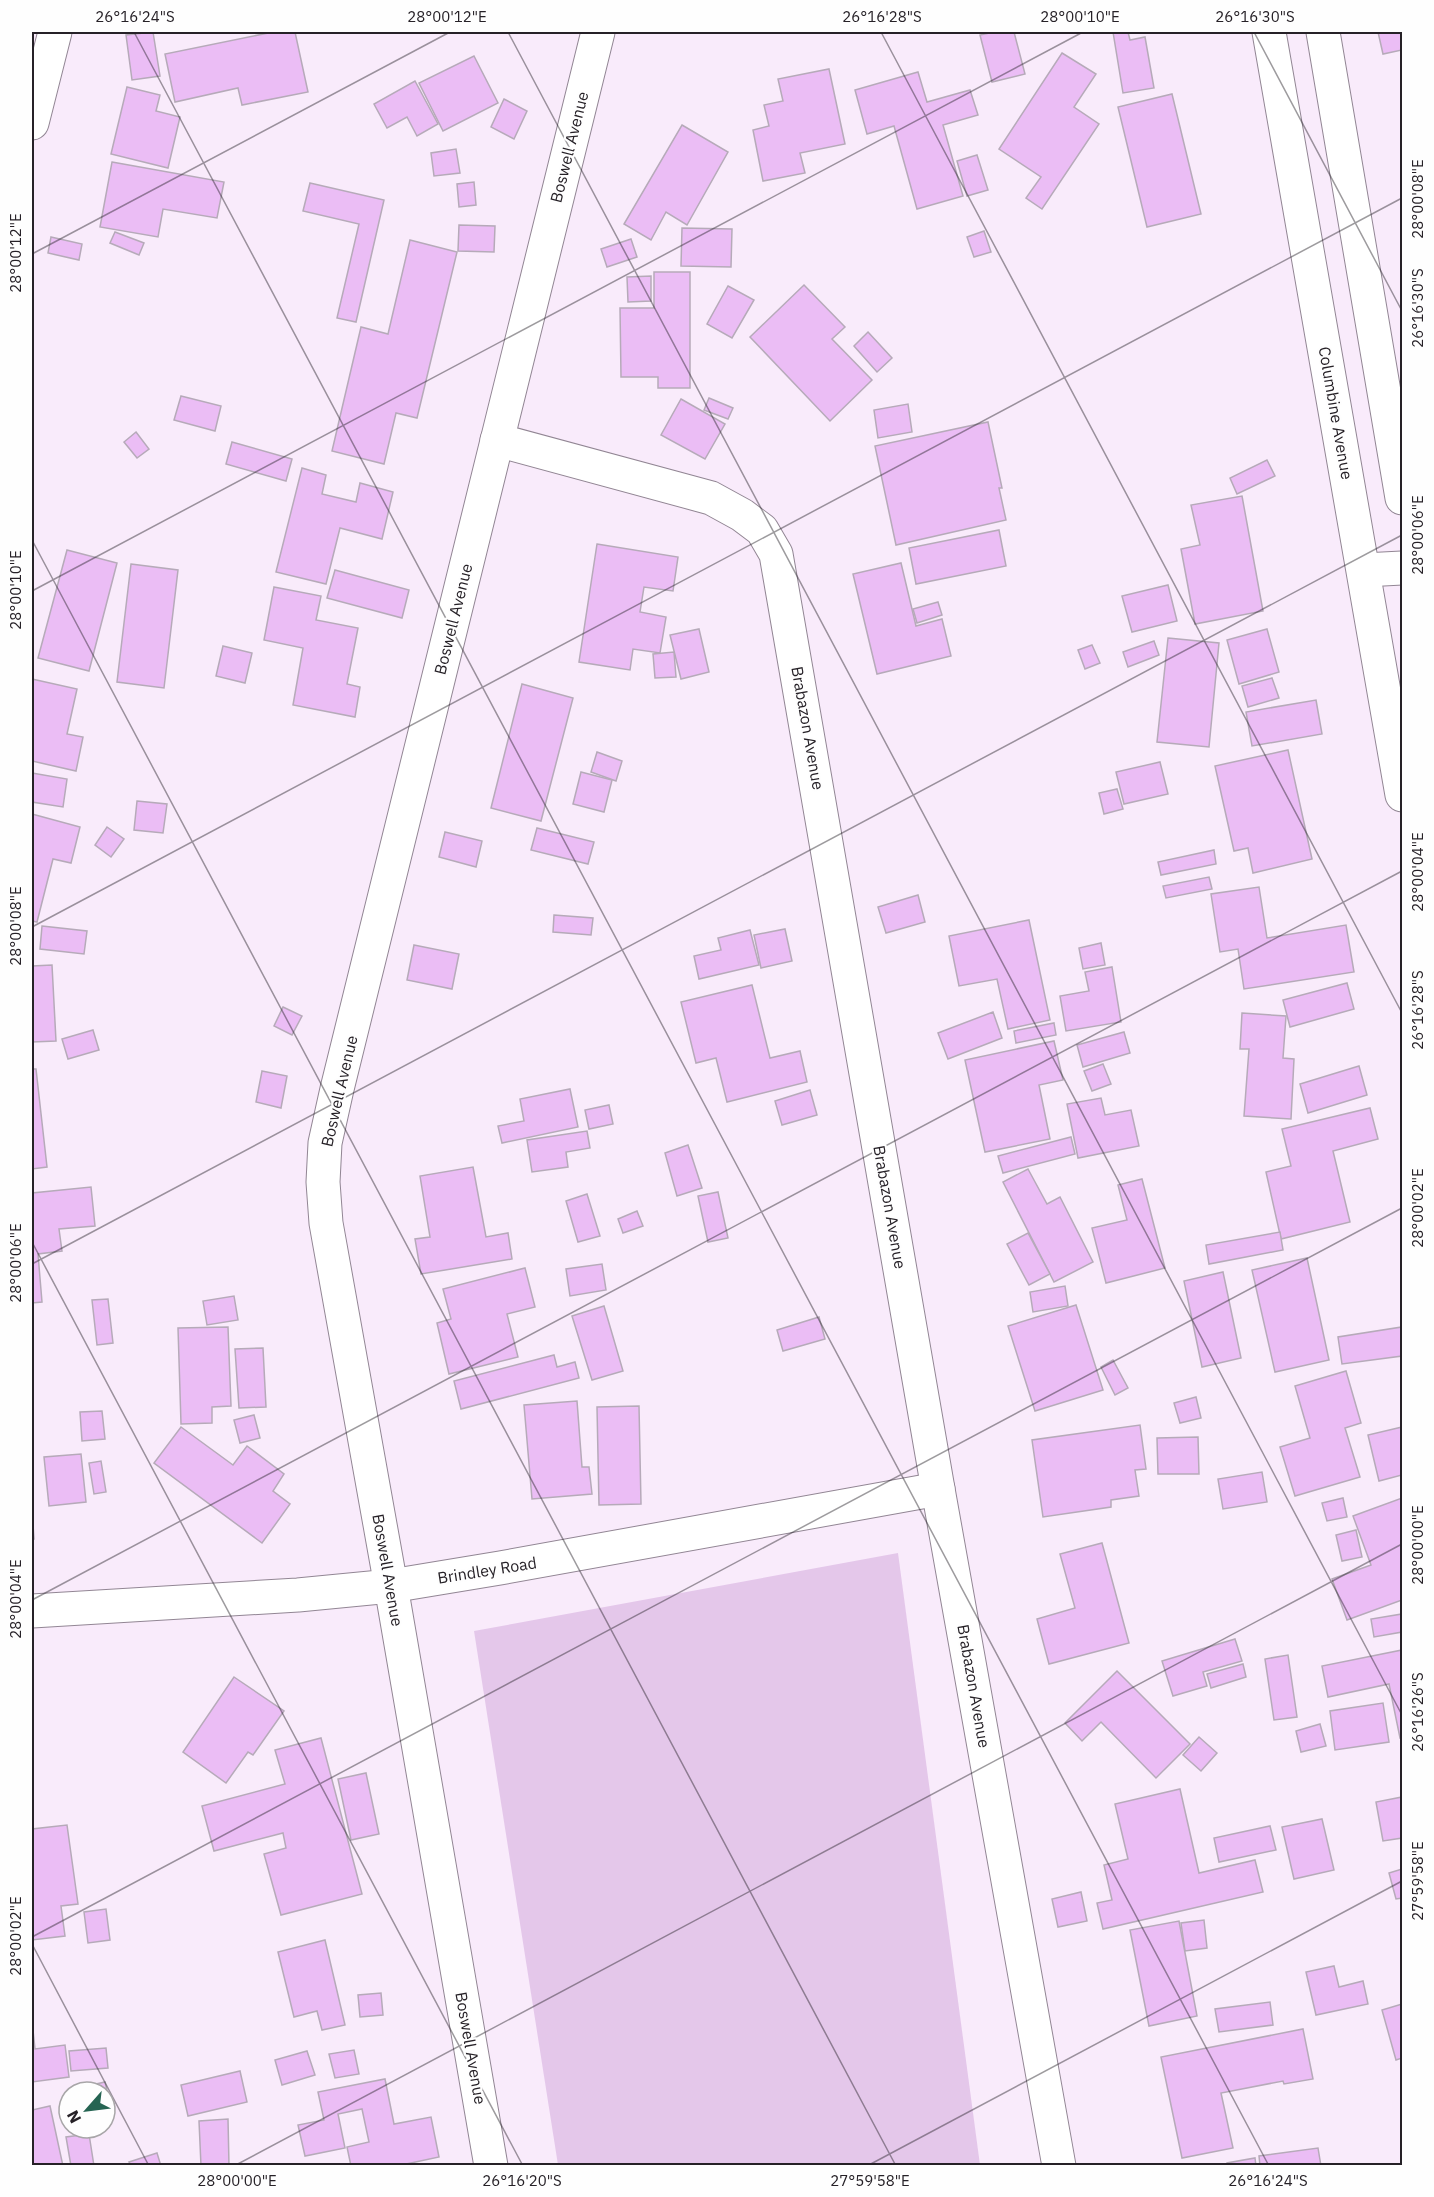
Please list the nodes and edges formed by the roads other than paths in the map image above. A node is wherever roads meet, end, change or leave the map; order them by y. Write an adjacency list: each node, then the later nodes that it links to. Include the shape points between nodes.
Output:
1 (55, 32): 5 (street)
2 (598, 32): 6 (street, Boswell Avenue)
3 (1269, 32): 9 (street, Columbine Avenue)
4 (1323, 32): 7 (street)
5 (32, 123)
6 (497, 440): 11 (street, Brabazon Avenue, via 711,498 762,530 776,554); 12 (street, Boswell Avenue, via 325,1143 326,1223)
7 (1402, 498)
8 (1402, 568): 9 (street)
9 (1364, 570): 10 (street, Columbine Avenue)
10 (1402, 795)
11 (939, 1489): 12 (street, Brindley Road); 15 (street, Brabazon Avenue)
12 (392, 1586): 13 (street, Brindley Road); 14 (street, Boswell Avenue)
13 (32, 1611)
14 (491, 2166)
15 (1059, 2166)

